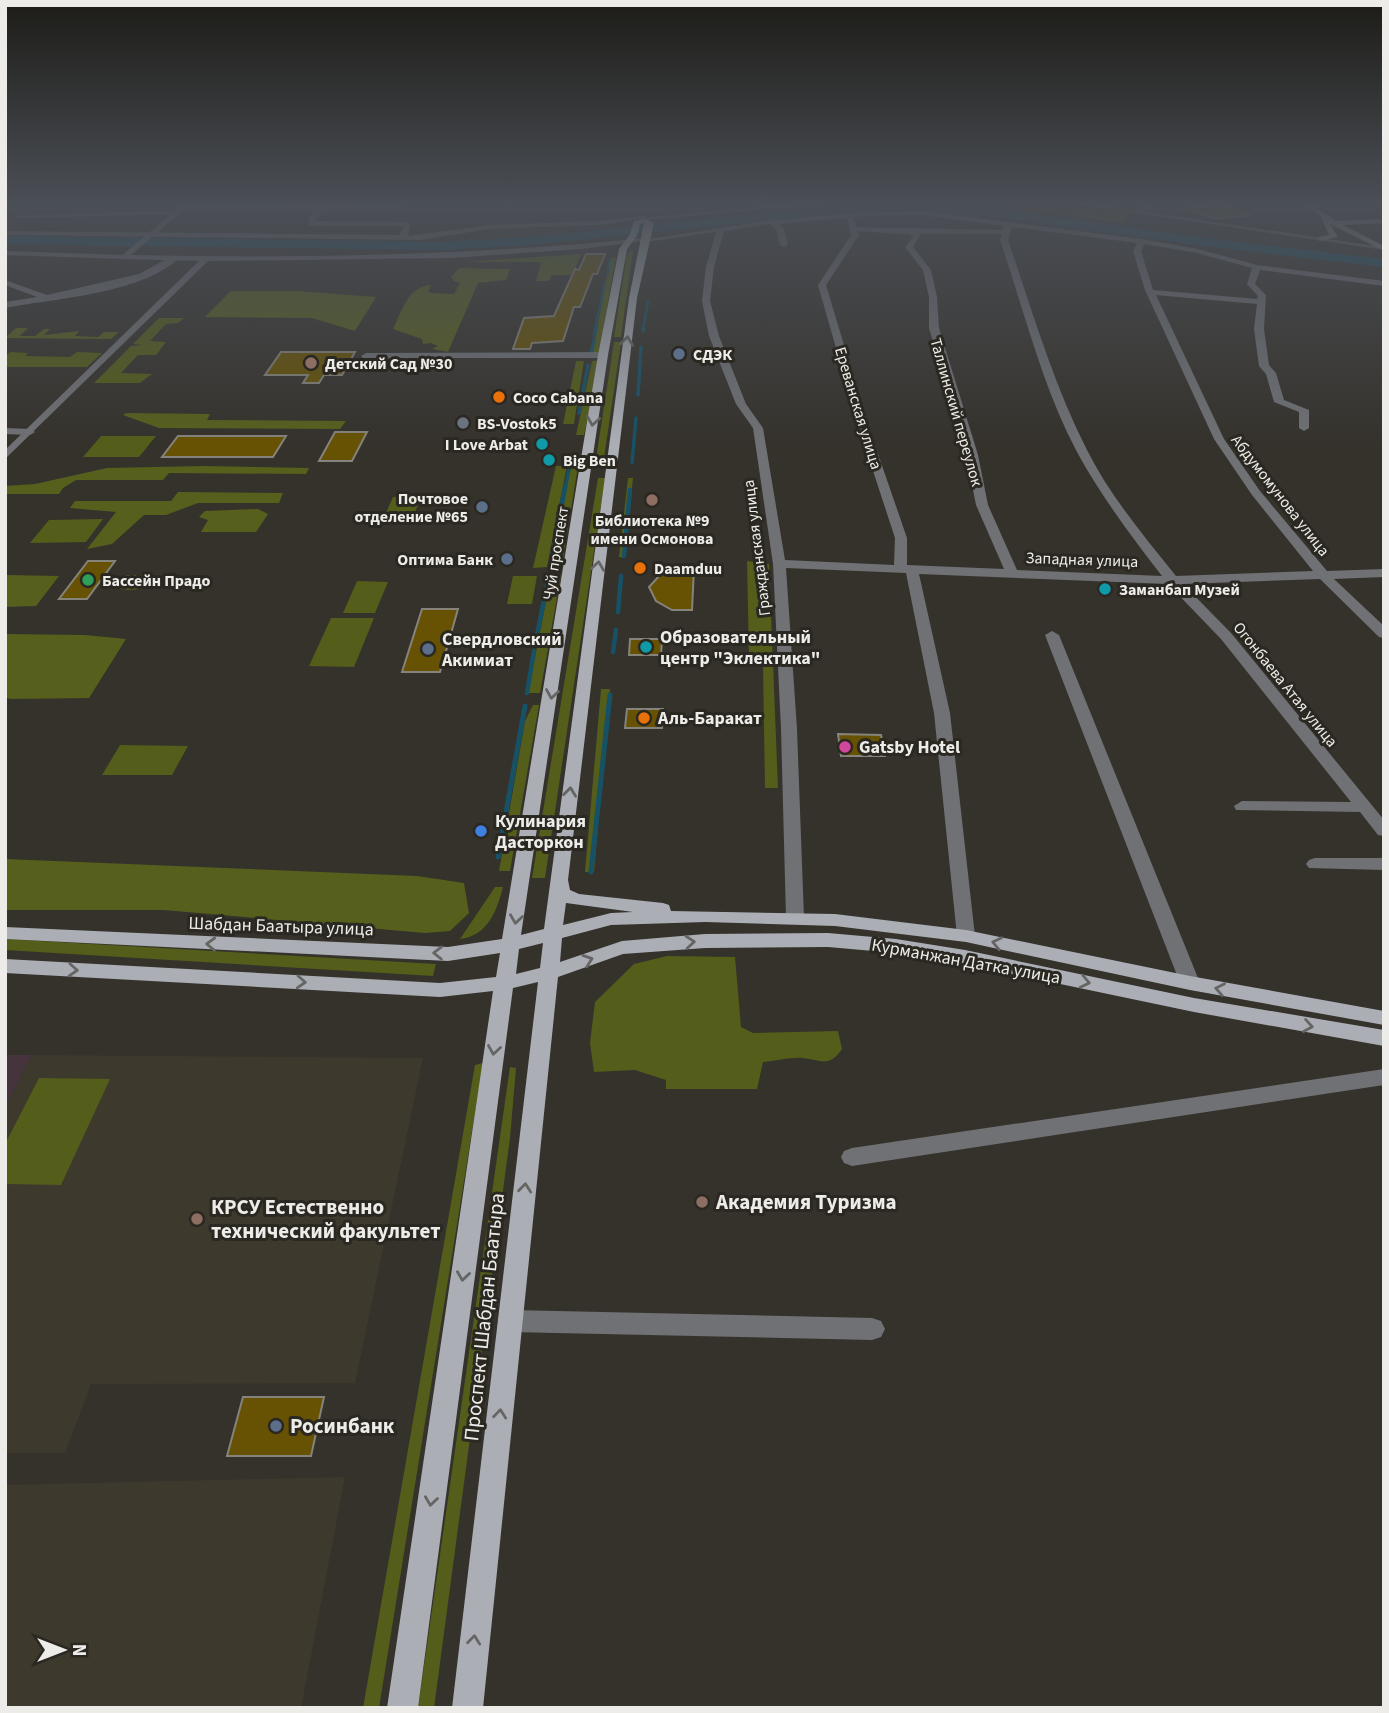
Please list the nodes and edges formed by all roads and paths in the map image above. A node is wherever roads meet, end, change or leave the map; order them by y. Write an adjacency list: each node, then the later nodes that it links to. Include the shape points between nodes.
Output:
1 (10, 284): 14 (street)
2 (110, 284): 14 (street)
3 (164, 284): 21 (street)
4 (616, 284): 17 (main road, Чуй проспект)
5 (635, 284): 24 (main road, Чуй проспект, one-way to 5)
6 (708, 284): 25 (street, Гражданская улица, via 706,300 714,336 741,404 758,428)
7 (823, 284): 26 (street, Ереванская улица, via 901,538)
8 (930, 284): 27 (street, Таллинский переулок, via 934,328 982,505)
9 (1019, 284): 30 (street, Огонбаева Атая улица, via 1054,387 1082,451 1123,518)
10 (1147, 284): 12 (street, Абдумомунова улица)
11 (1251, 284): 15 (street, via 1262,295)
12 (1149, 289): 13 (street); 15 (street); 29 (street, Абдумомунова улица, via 1219,439)
13 (1216, 291)
14 (44, 296): 16 (street)
15 (1262, 302): 19 (street, via 1259,330 1264,366 1271,373 1279,401 1304,410)
16 (5, 305)
17 (603, 355): 18 (street); 23 (main road, Чуй проспект, one-way to 23)
18 (366, 356)
19 (1304, 428)
20 (5, 431): 21 (street)
21 (30, 432): 22 (street)
22 (5, 456)
23 (586, 471): 24 (main road); 44 (main road, Чуй проспект, one-way to 44)
24 (612, 471): 38 (main road, Чуй проспект, one-way to 24)
25 (779, 564): 26 (street, Западная улица); 40 (street, Гражданская улица)
26 (906, 569): 27 (street, Западная улица); 43 (street, Ереванская улица, via 942,713)
27 (1012, 573): 30 (street, Западная улица)
28 (1384, 573): 29 (street, Западная улица)
29 (1324, 576): 30 (street, Западная улица); 31 (street, Абдумомунова улица)
30 (1172, 580): 34 (street, Огонбаева Атая улица, via 1226,636)
31 (1384, 634)
32 (1052, 635): 48 (street)
33 (1242, 806): 34 (street)
34 (1364, 807): 35 (street, Огонбаева Атая улица)
35 (1384, 831)
36 (1315, 864): 37 (street)
37 (1384, 864)
38 (559, 881): 39 (main road, via 562,893 575,900); 42 (main road, Чуй проспект)
39 (705, 916): 40 (main road, Курманжан Датка улица); 42 (main road, Курманжан Датка улица, via 611,919)
40 (795, 918): 43 (main road, Курманжан Датка улица)
41 (5, 933): 44 (main road, Шабдан Баатыра улица, one-way to 41, via 448,954)
42 (553, 933): 44 (main road, Шабдан Баатыра улица); 46 (main road, Проспект Шабдан Баатыра)
43 (966, 936): 48 (main road, Курманжан Датка улица, one-way to 43)
44 (512, 944): 47 (main road, Чуй проспект)
45 (5, 966): 47 (main road, one-way to 47, via 440,990)
46 (549, 973): 47 (main road, Курманжан Датка улица); 50 (main road, Курманжан Датка улица, one-way to 50, via 622,948 705,940 828,940 965,957 1219,1010); 53 (main road, Проспект Шабдан Баатыра, one-way to 46)
47 (505, 983): 55 (main road, Проспект Шабдан Баатыра, one-way to 55)
48 (1190, 984): 49 (main road, Курманжан Датка улица, one-way to 48)
49 (1384, 1018)
50 (1384, 1038)
51 (1384, 1077): 52 (street)
52 (852, 1157)
53 (510, 1321): 54 (street); 56 (main road, Проспект Шабдан Баатыра, one-way to 53)
54 (872, 1329)
55 (402, 1708)
56 (467, 1708)

